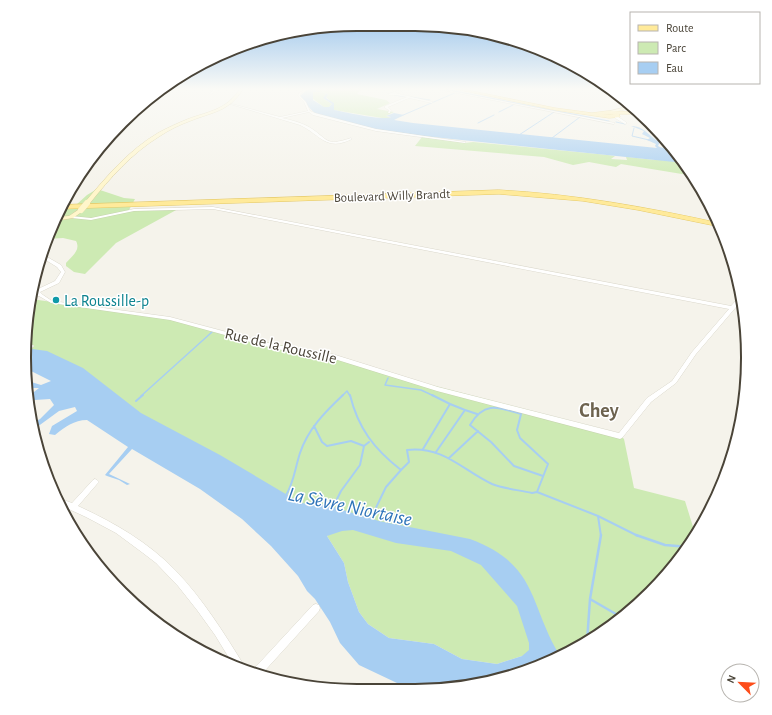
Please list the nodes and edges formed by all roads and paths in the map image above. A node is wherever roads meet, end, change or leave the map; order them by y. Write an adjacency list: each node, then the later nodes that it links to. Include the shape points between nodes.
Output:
1 (182, 122): 9 (street, bridge, via 150,139 119,164 81,210)
2 (295, 122): 6 (street, via 307,127 325,142 339,143)
3 (344, 122): 7 (street, via 376,130)
4 (611, 122): 5 (street)
5 (614, 123)
6 (350, 139)
7 (465, 142)
8 (68, 207): 11 (main road, Boulevard Willy Brandt, via 515,193 610,202)
9 (71, 217): 10 (street); 15 (street, via 91,219 134,210 213,208)
10 (63, 218)
11 (712, 224)
12 (46, 258): 13 (street, via 59,266 63,272 57,282)
13 (39, 292): 15 (street, Rue de la Roussille, via 51,302 170,319 276,347 329,355 437,390 620,436 649,400 674,382 694,353)
14 (736, 303): 15 (street)
15 (732, 308)
16 (95, 482): 18 (street)
17 (66, 504): 18 (street)
18 (73, 507): 20 (street, via 117,531 171,572 215,628)
19 (316, 608): 21 (street)
20 (236, 660)
21 (260, 669)

